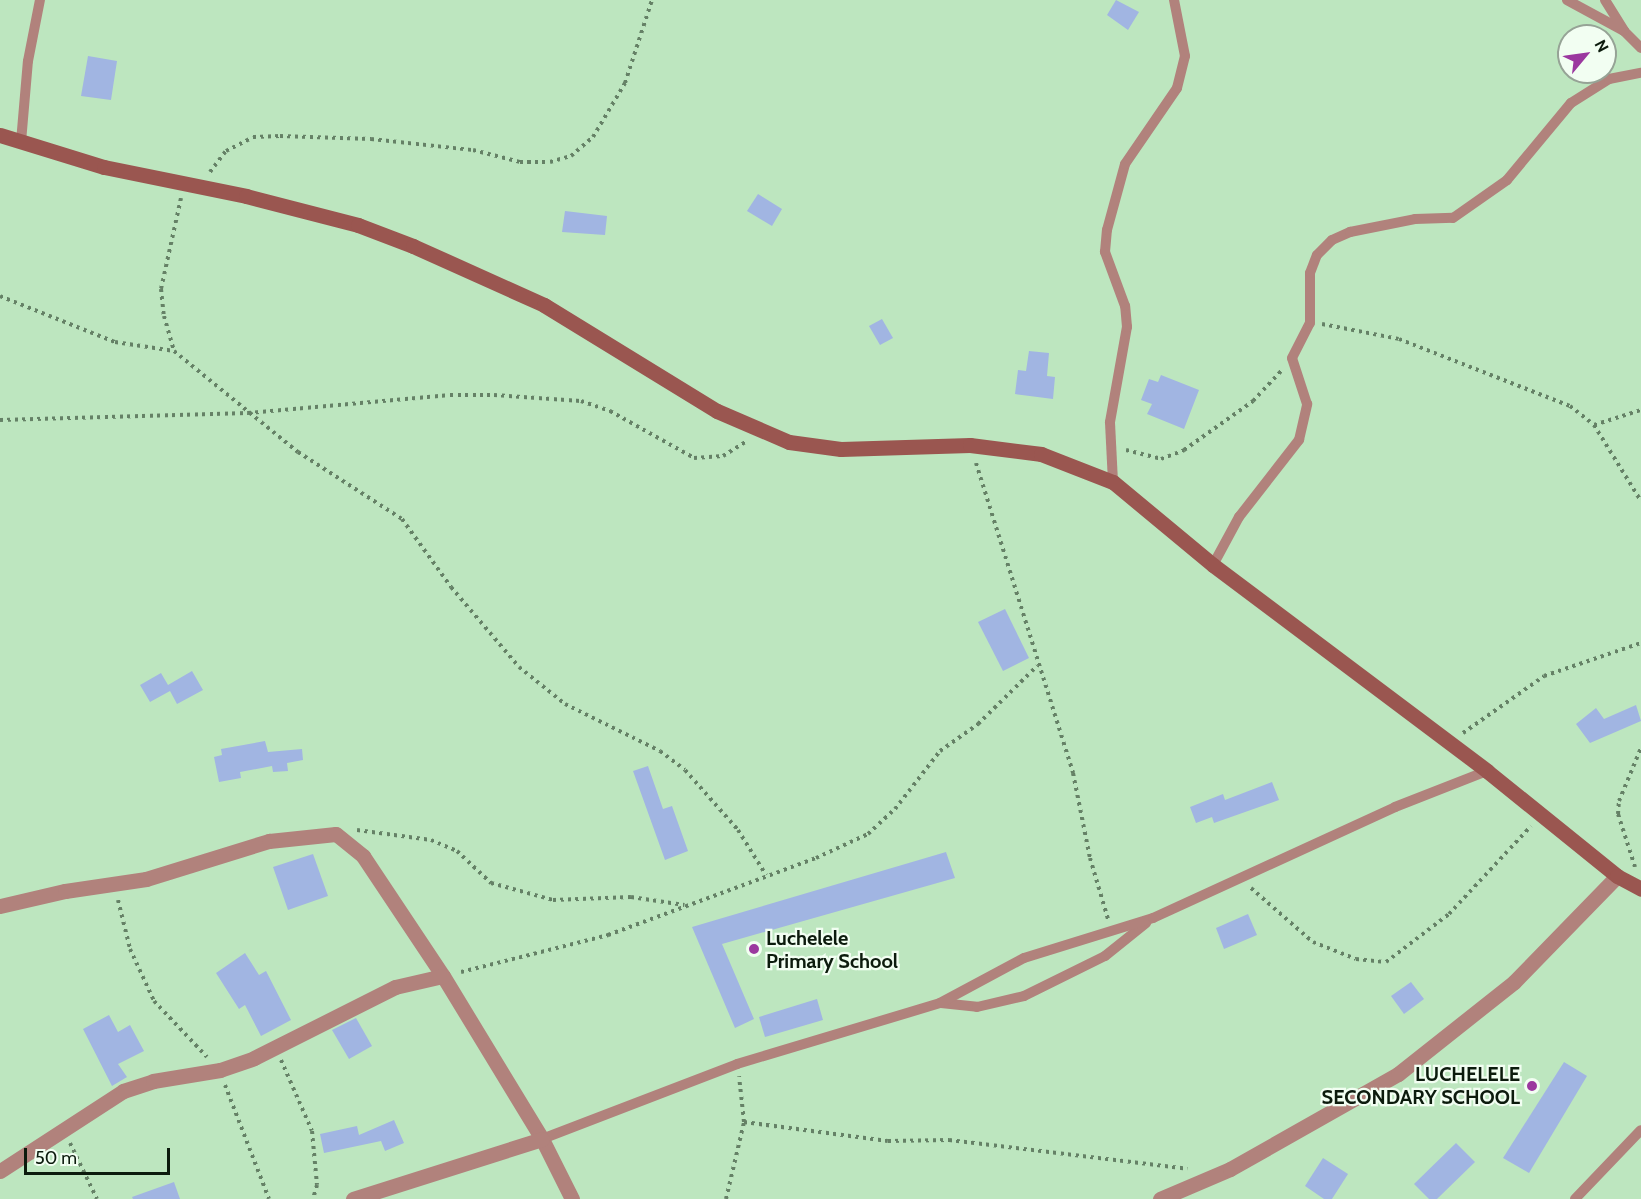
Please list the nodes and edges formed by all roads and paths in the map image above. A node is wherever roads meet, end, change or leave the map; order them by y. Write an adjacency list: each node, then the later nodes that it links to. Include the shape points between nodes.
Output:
1 (40, 0): 10 (lane, via 28,61)
2 (652, 0): 12 (path, via 625,83 593,137 571,156 550,162 520,162 473,150 371,139 253,137 226,151 212,165)
3 (1175, 0): 23 (lane, via 1185,56 1177,87 1125,164 1107,230 1105,252 1125,306 1127,327 1114,386)
4 (1567, 0): 6 (lane)
5 (1605, 0): 6 (lane)
6 (1624, 31): 7 (lane)
7 (1641, 48)
8 (1641, 73): 14 (lane, via 1609,79 1571,103 1507,180 1453,218 1416,219 1350,232 1332,240 1317,255 1310,273)
9 (0, 135): 10 (main road)
10 (21, 142): 11 (main road, via 104,167)
11 (185, 183): 12 (main road); 15 (path, via 166,254 161,290)
12 (204, 187): 21 (main road, via 358,225 413,246 544,305 635,365)
13 (0, 296): 15 (path, via 115,342)
14 (1310, 323): 16 (lane); 20 (path, via 1355,328 1445,356 1496,380 1570,406)
15 (174, 351): 18 (path)
16 (1292, 358): 23 (path, via 1253,401 1171,457 1151,458); 26 (lane, via 1308,404 1299,440 1239,517)
17 (1641, 410): 20 (path)
18 (248, 413): 19 (path); 21 (path, via 450,395 580,401 610,411 674,449 705,459 736,449); 34 (path, via 343,485 402,519 451,587 519,667 565,704 660,751 685,770 738,830)
19 (0, 420)
20 (1594, 425): 25 (path)
21 (759, 432): 22 (main road, via 789,442 841,449)
22 (970, 445): 24 (main road, via 1041,454); 28 (path)
23 (1111, 446): 24 (lane)
24 (1113, 482): 26 (main road)
25 (1641, 501)
26 (1213, 565): 29 (main road)
27 (1641, 643): 29 (path, via 1544,676)
28 (1037, 666): 34 (path, via 978,724 940,751 895,809 868,834); 42 (path, via 1073,773 1090,858)
29 (1450, 742): 31 (main road)
30 (1641, 748): 37 (path, via 1619,801 1618,814)
31 (1487, 771): 32 (main road); 36 (lane)
32 (1541, 814): 35 (main road); 36 (path, via 1449,914 1386,962 1356,959 1313,942)
33 (336, 834): 38 (street, via 269,841); 40 (path, via 366,829 431,840 457,851 491,883 553,900 631,897); 43 (street, via 363,856)
34 (766, 875): 40 (path)
35 (1617, 876): 37 (main road); 60 (street, via 1514,982 1398,1074 1230,1169)
36 (1240, 877): 41 (lane)
37 (1640, 884)
38 (114, 885): 39 (street); 47 (path, via 130,949 154,1001)
39 (0, 906)
40 (686, 906): 43 (path, via 608,935)
41 (1153, 918): 42 (lane); 44 (lane, via 1104,956 1024,996 977,1007)
42 (1112, 933): 44 (lane, via 1024,958)
43 (443, 976): 45 (street, via 394,987); 51 (street)
44 (940, 1003): 46 (lane)
45 (274, 1047): 47 (street); 56 (path, via 312,1131 317,1185)
46 (737, 1064): 48 (path); 51 (lane)
47 (220, 1070): 50 (street, via 153,1081 123,1091); 55 (path)
48 (744, 1122): 52 (path, via 888,1141 949,1140); 59 (path)
49 (1641, 1130): 61 (lane)
50 (65, 1132): 53 (street); 54 (path)
51 (542, 1139): 57 (street); 58 (street)
52 (1197, 1169)
53 (0, 1172)
54 (96, 1199)
55 (269, 1199)
56 (313, 1199)
57 (353, 1199)
58 (572, 1199)
59 (726, 1199)
60 (1160, 1199)
61 (1575, 1199)

